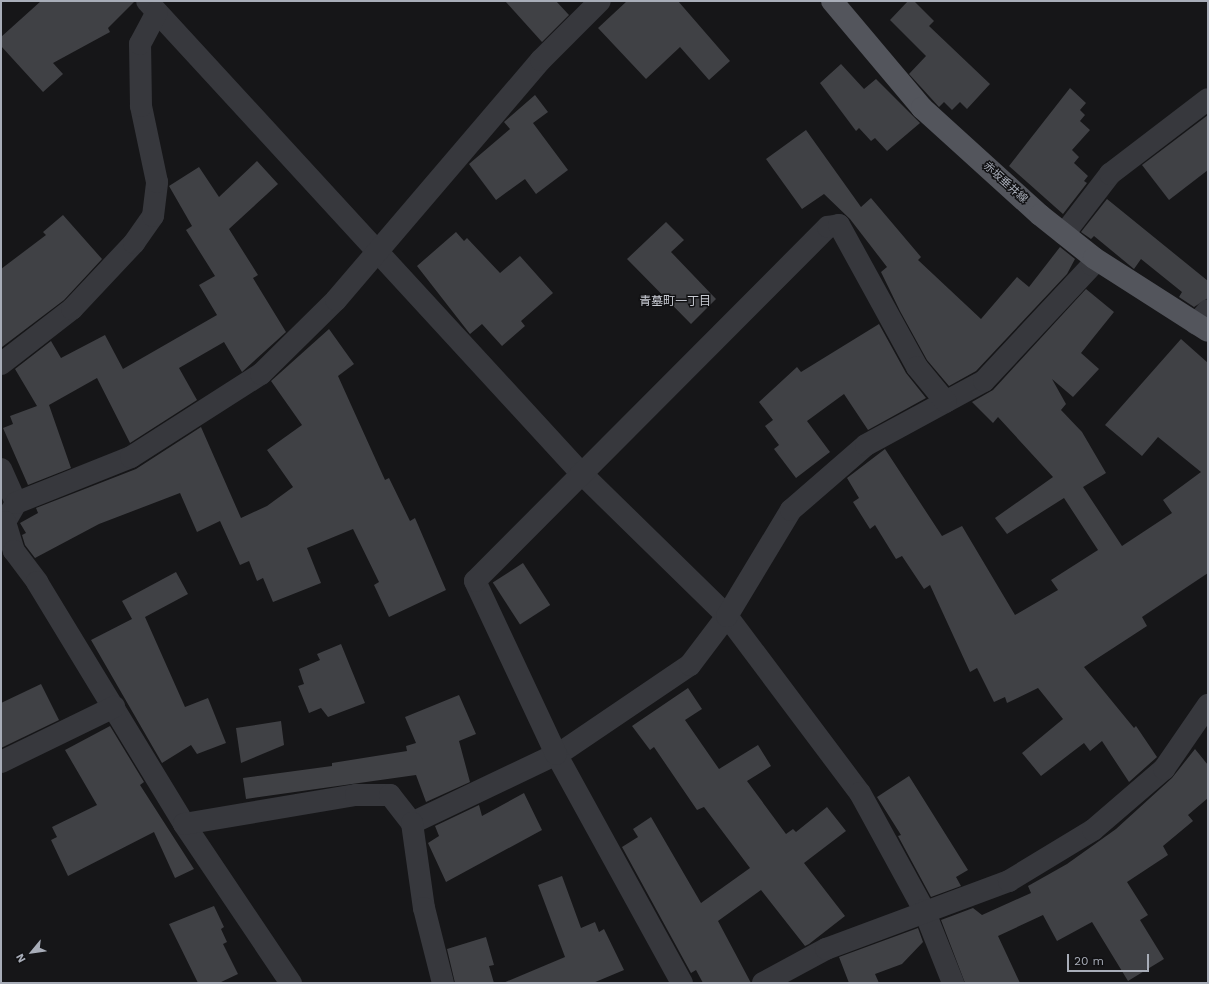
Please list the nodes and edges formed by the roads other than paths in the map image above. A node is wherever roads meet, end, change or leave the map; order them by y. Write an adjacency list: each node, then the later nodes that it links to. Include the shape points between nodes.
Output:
1 (600, 1): 6 (street, via 541,60)
2 (832, 1): 5 (main road, 赤坂垂井線, via 922,108)
3 (152, 7): 6 (street); 9 (street, via 140,44 141,106 157,182 153,216 134,243 72,309)
4 (1208, 99): 5 (street, via 1110,174)
5 (1064, 234): 7 (main road, 赤坂垂井線)
6 (377, 253): 12 (street); 13 (street, via 336,300 261,374 131,457)
7 (1094, 258): 8 (main road, 赤坂垂井線); 10 (street, via 1092,265 984,381)
8 (1204, 322)
9 (1, 364)
10 (946, 402): 12 (street, via 917,367 839,225 828,227); 15 (street, via 866,446 791,510)
11 (1, 469): 13 (street)
12 (581, 473): 15 (street); 18 (street, via 475,581)
13 (16, 503): 14 (street, via 5,522)
14 (7, 555): 17 (street)
15 (727, 616): 18 (street, via 690,665 649,696); 22 (street, via 860,793)
16 (1208, 705): 22 (street, via 1164,769 1093,830 1009,881)
17 (114, 706): 19 (street); 21 (street)
18 (556, 754): 20 (street); 25 (street)
19 (1, 762)
20 (412, 823): 21 (street, via 390,795 369,795); 24 (street, via 424,908)
21 (184, 824): 23 (street)
22 (924, 910): 26 (street, via 826,950); 27 (street)
23 (291, 983)
24 (443, 983)
25 (682, 983)
26 (763, 983)
27 (953, 983)

